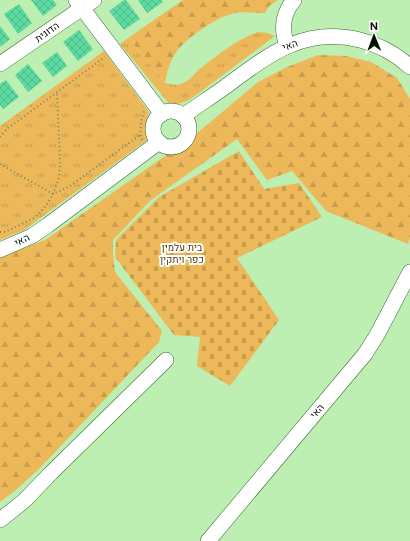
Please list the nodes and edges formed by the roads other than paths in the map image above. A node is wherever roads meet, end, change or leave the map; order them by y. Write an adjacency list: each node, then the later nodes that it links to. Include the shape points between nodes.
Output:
1 (294, 0): 3 (street, via 286,12 283,23)
2 (84, 3): 4 (street, הדוגית); 6 (street, via 114,50)
3 (287, 46): 5 (street, האי, via 310,38 351,38 385,48); 7 (street, האי, via 259,61)
4 (0, 64)
5 (410, 67)
6 (162, 114): 7 (street, via 174,111); 8 (street, via 153,124 154,135)
7 (183, 116): 8 (street, via 188,132 183,142 172,147)
8 (159, 142): 9 (street, האי, via 32,236)
9 (0, 250)
10 (410, 272): 13 (street, האי, via 365,354)
11 (166, 360): 12 (street, via 24,501)
12 (0, 520)
13 (208, 541)

